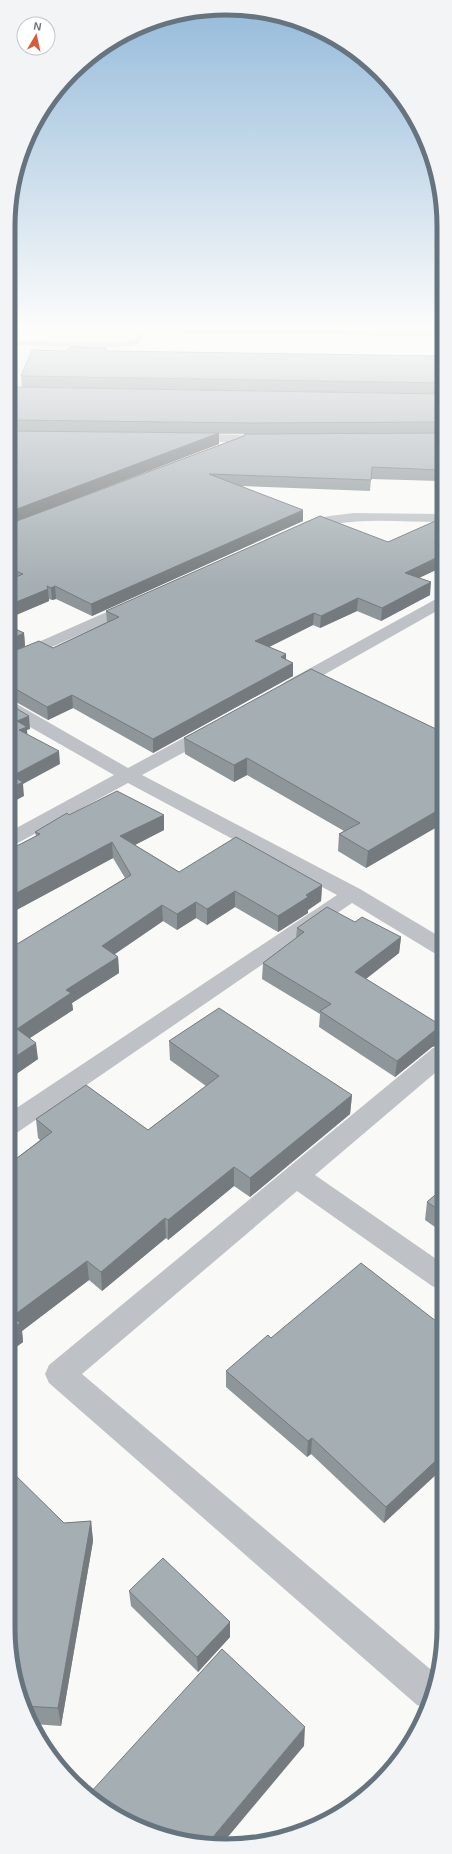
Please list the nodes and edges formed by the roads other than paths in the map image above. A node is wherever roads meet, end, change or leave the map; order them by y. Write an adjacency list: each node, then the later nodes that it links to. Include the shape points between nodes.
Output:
1 (180, 438): 2 (street)
2 (250, 439): 3 (street); 4 (street)
3 (280, 439)
4 (213, 453)
5 (437, 518): 6 (street, via 356,518 317,522)
6 (288, 535)
7 (145, 600): 9 (street)
8 (437, 605): 10 (street)
9 (15, 658)
10 (310, 676): 11 (street); 12 (street)
11 (331, 686)
12 (275, 695)
13 (15, 710): 15 (street)
14 (227, 722): 15 (street)
15 (130, 776): 16 (street); 17 (street)
16 (15, 837)
17 (352, 894): 18 (street); 20 (street)
18 (437, 945)
19 (437, 1058): 21 (street)
20 (15, 1121)
21 (296, 1176): 22 (street); 23 (street, via 60,1374)
22 (437, 1275)
23 (428, 1690)

